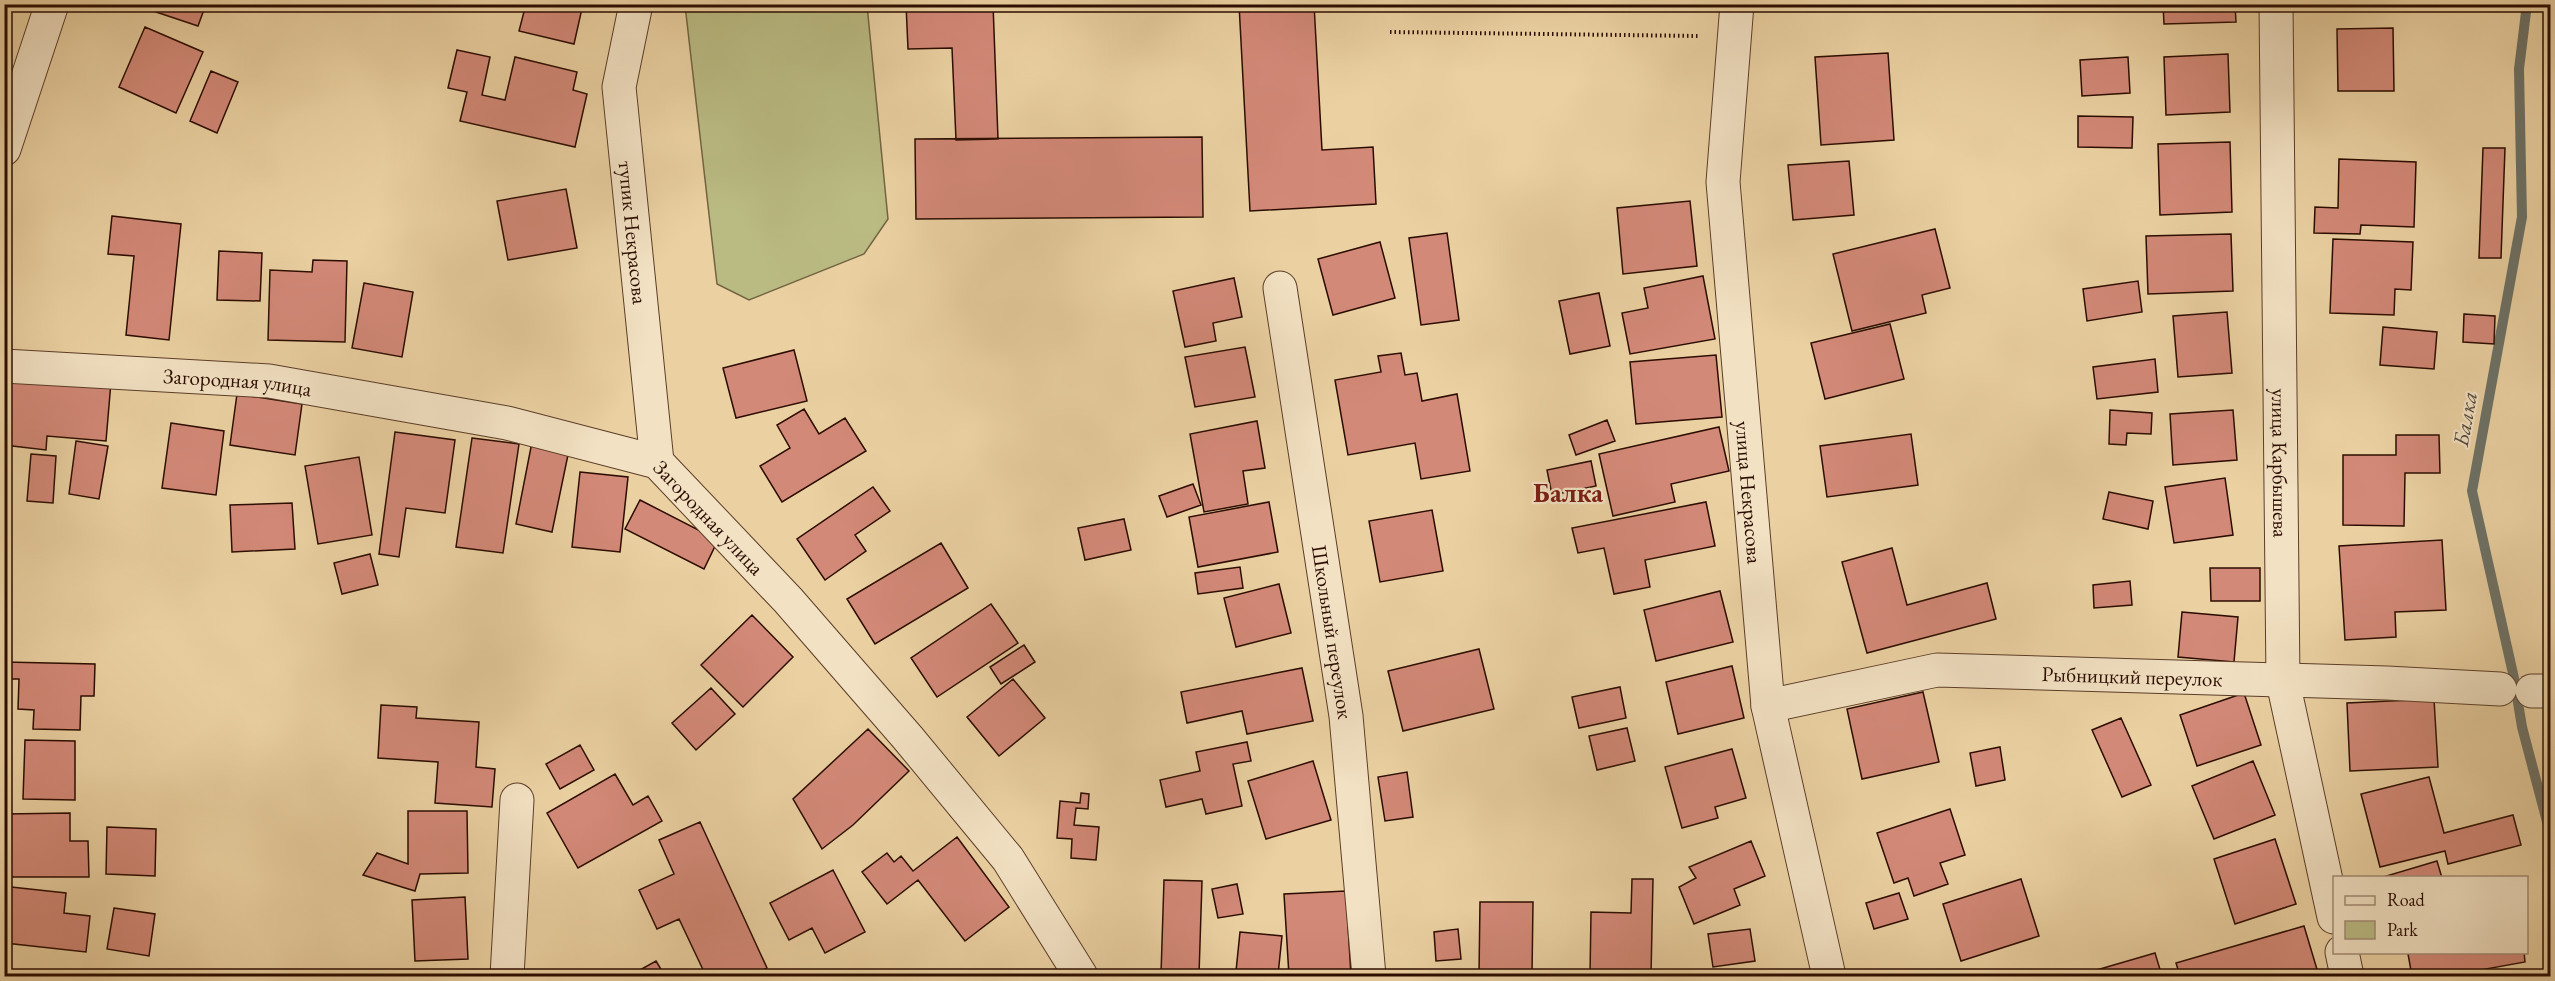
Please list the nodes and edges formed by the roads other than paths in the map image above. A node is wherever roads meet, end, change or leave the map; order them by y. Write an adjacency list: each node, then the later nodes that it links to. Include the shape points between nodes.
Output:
1 (52, 4): 5 (street)
2 (636, 4): 8 (street, тупик Некрасова, via 619,87)
3 (2276, 4): 9 (street, улица Карбышева)
4 (1736, 20): 11 (street, улица Некрасова, via 1723,182)
5 (4, 149)
6 (1280, 288): 17 (street, Школьный переулок, via 1346,716)
7 (4, 366): 8 (street, Загородная улица, via 269,381 507,423)
8 (657, 462): 16 (street, Загородная улица, via 788,600 1001,850)
9 (2283, 682): 10 (street, Рыбницкий переулок); 11 (street, Рыбницкий переулок, via 1937,670); 13 (street, улица Карбышева)
10 (2500, 690)
11 (1768, 706): 18 (street, улица Некрасова)
12 (517, 800): 15 (street)
13 (2333, 912)
14 (2342, 954): 19 (street)
15 (507, 976)
16 (1081, 976)
17 (1369, 976)
18 (1829, 976)
19 (2348, 976)

